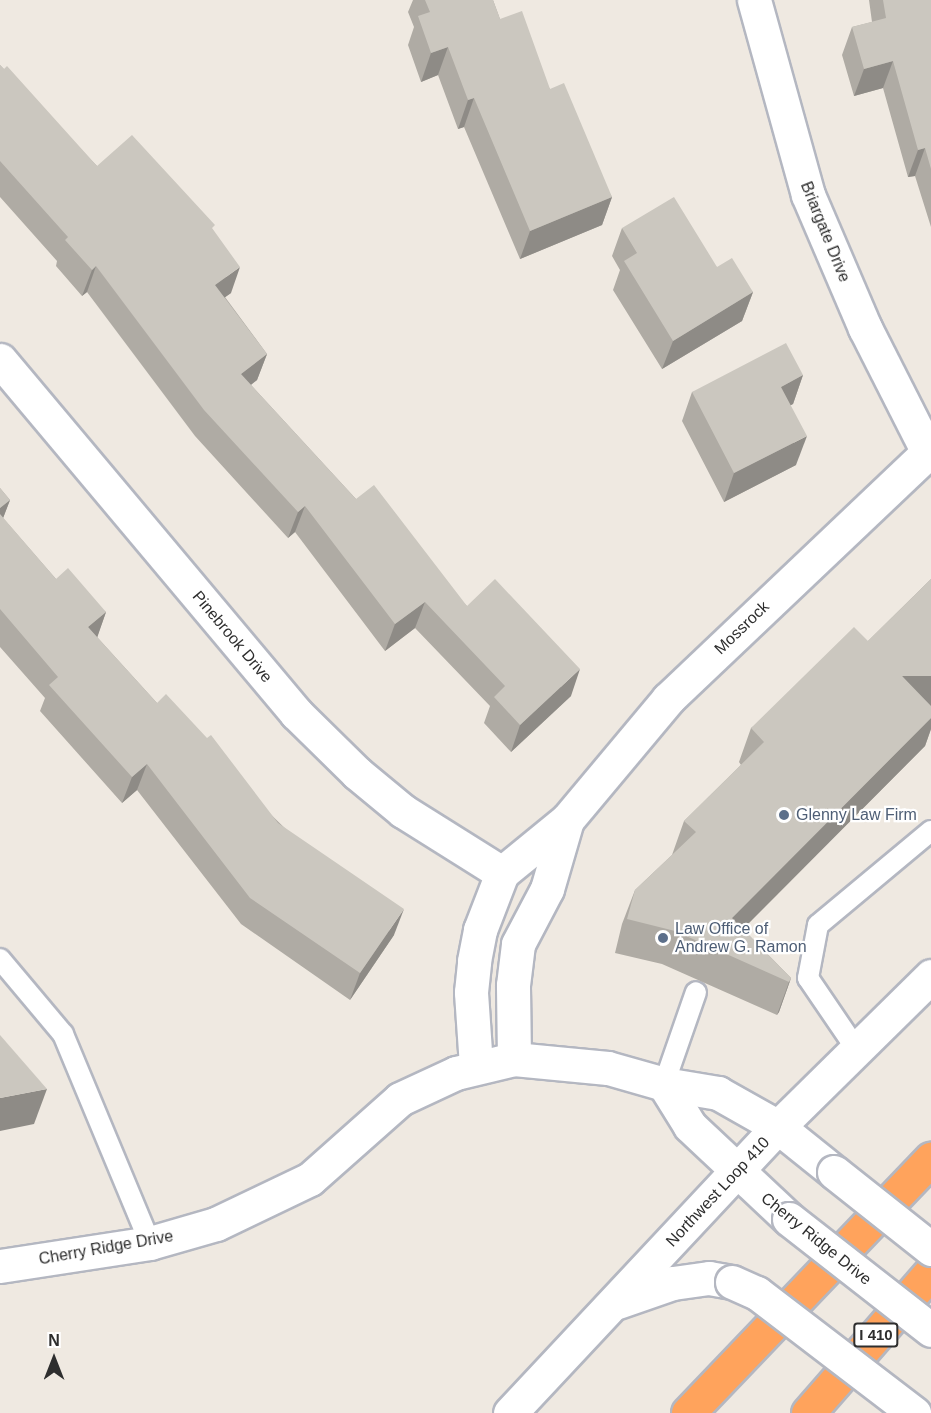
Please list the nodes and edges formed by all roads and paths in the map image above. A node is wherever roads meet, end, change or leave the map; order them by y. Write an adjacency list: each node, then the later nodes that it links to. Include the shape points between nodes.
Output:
1 (754, 0): 3 (street, Briargate Drive, via 808,195 865,328)
2 (0, 360): 6 (street, Pinebrook Drive, via 296,713 357,773 403,811)
3 (929, 450): 4 (street, Mossrock, via 668,699)
4 (567, 820): 6 (street, Mossrock); 11 (street, Mossrock, via 547,889 518,944 513,985)
5 (931, 831): 10 (lane, via 818,925 808,978)
6 (502, 873): 12 (street, Mossrock, via 480,930 474,961 471,992)
7 (0, 959): 17 (lane, via 63,1034)
8 (931, 976): 10 (street, Northwest Loop 410)
9 (696, 992): 13 (lane)
10 (857, 1050): 14 (street, Northwest Loop 410)
11 (514, 1059): 12 (street, Cherry Ridge Drive); 13 (street, Cherry Ridge Drive, via 608,1068)
12 (476, 1066): 17 (street, Cherry Ridge Drive, via 400,1100 310,1179 273,1200 216,1224)
13 (664, 1084): 14 (street, Cherry Ridge Drive, via 718,1093); 16 (street, Cherry Ridge Drive, via 690,1126)
14 (778, 1127): 16 (street, Northwest Loop 410); 18 (street, Cherry Ridge Drive, bridge)
15 (931, 1159): 24 (highway)
16 (736, 1172): 21 (street, Northwest Loop 410); 22 (street, Cherry Ridge Drive, bridge, via 789,1219)
17 (150, 1243): 19 (street, Cherry Ridge Drive)
18 (931, 1249)
19 (0, 1266)
20 (931, 1272): 25 (highway, I 410)
21 (613, 1304): 23 (street, Northwest Loop 410); 26 (street, bridge, via 673,1283 709,1278 732,1282 757,1293)
22 (931, 1330)
23 (510, 1413)
24 (688, 1413)
25 (808, 1413)
26 (914, 1413)

